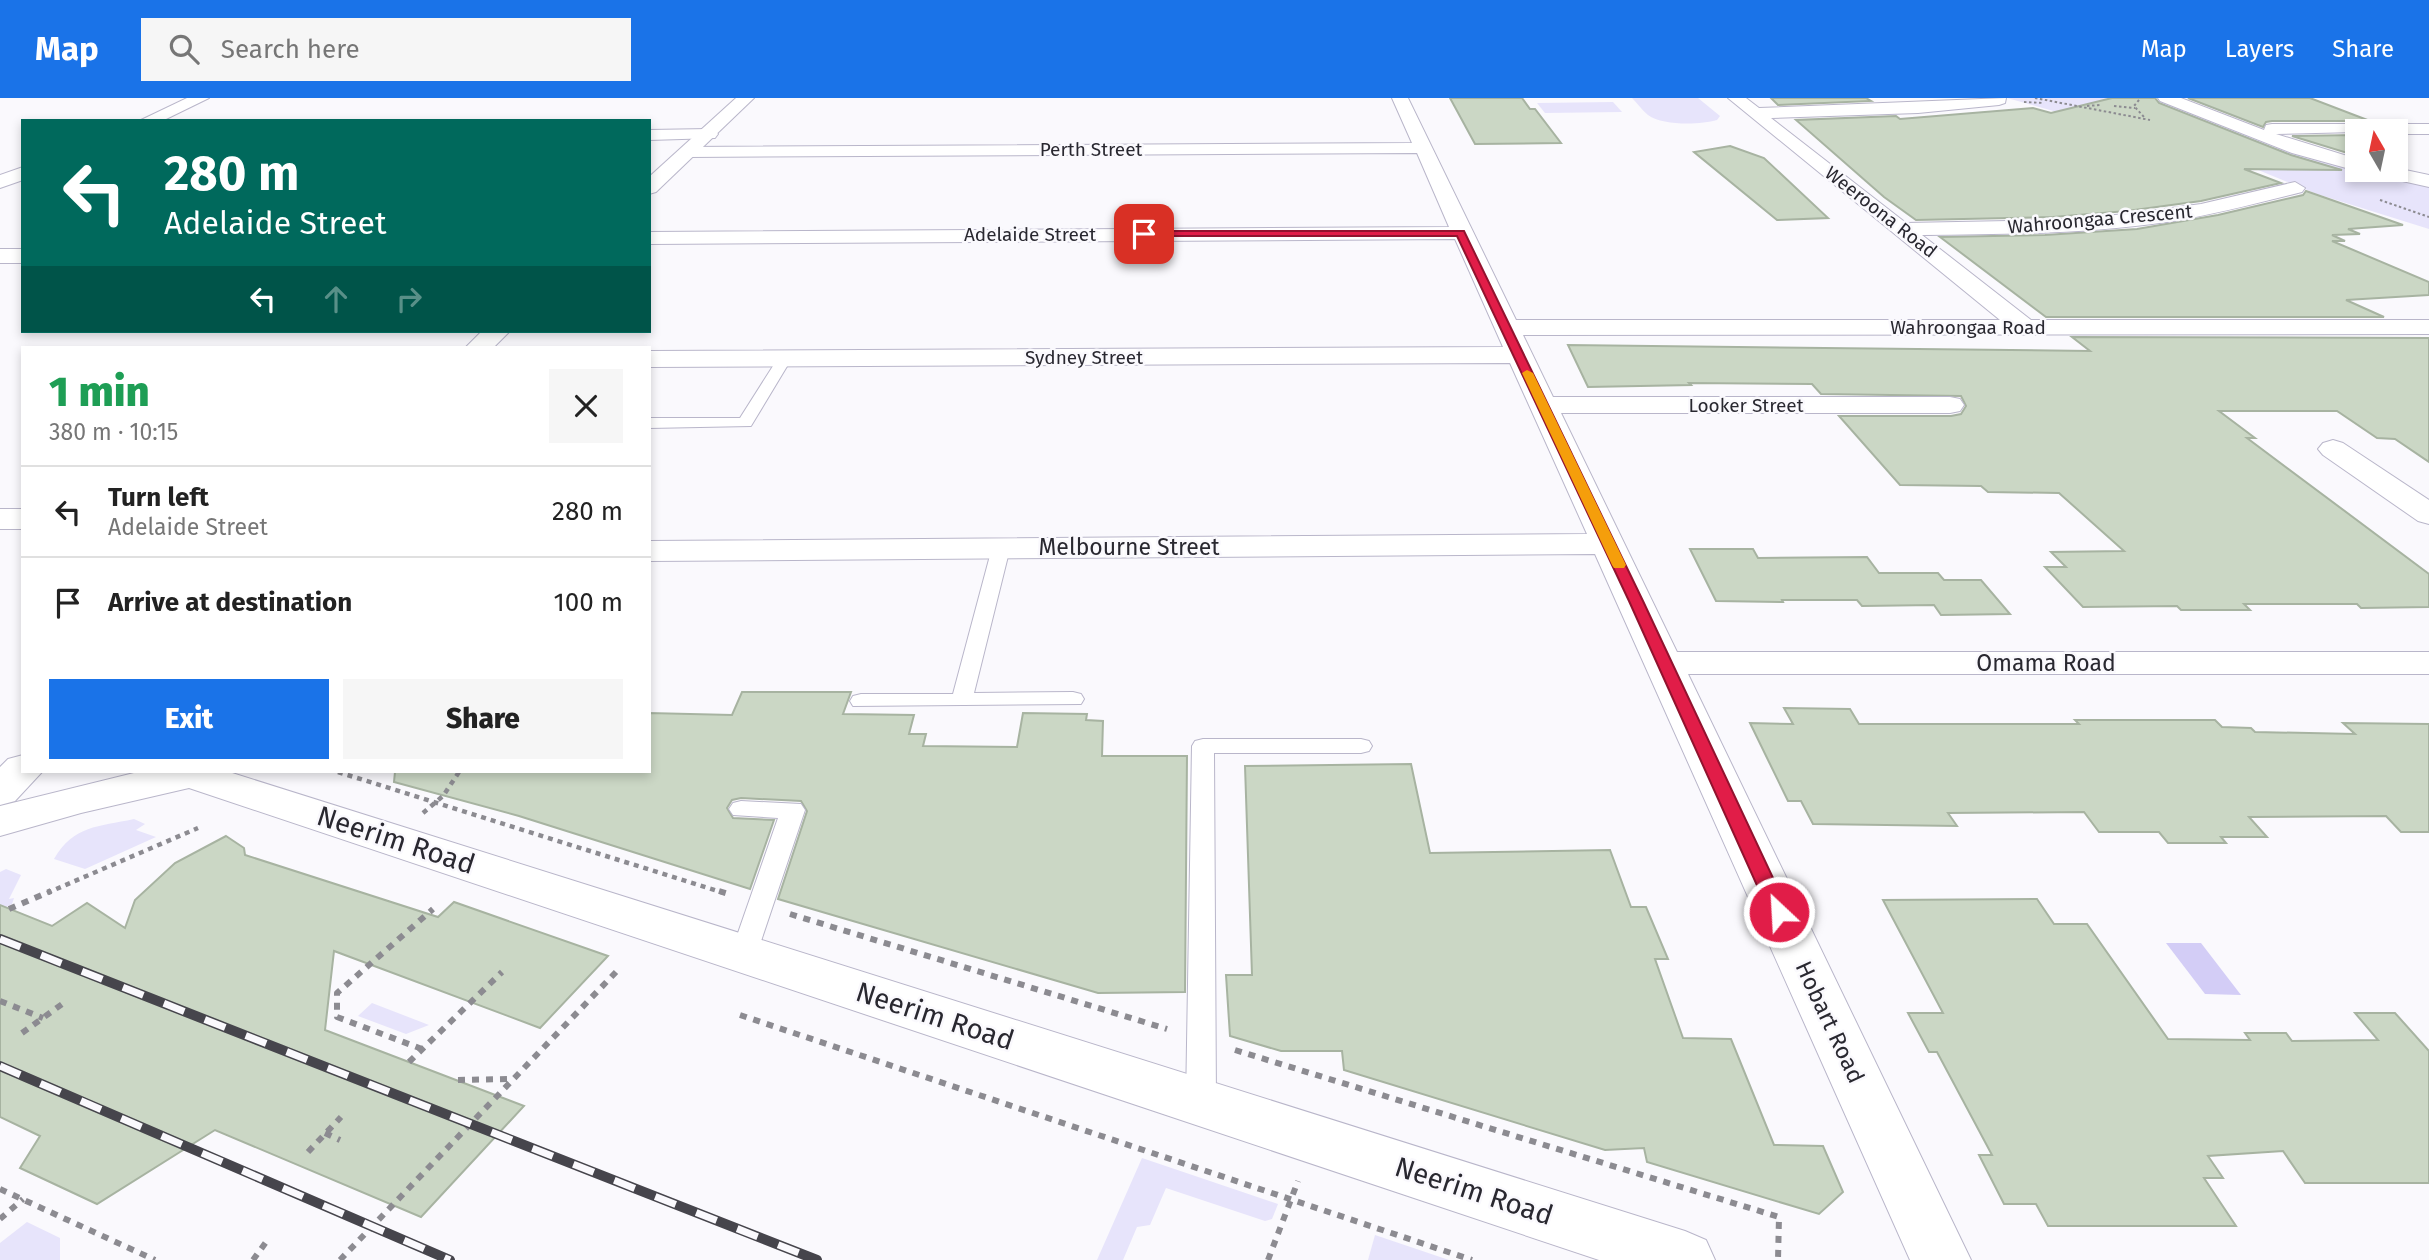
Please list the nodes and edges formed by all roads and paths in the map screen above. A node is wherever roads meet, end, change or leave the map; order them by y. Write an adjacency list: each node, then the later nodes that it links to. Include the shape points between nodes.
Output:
1 (201, 98): 15 (street)
2 (746, 98): 20 (street)
3 (1400, 98): 21 (street, Hobart Road)
4 (1736, 98): 14 (street, Weeroona Road)
5 (2035, 98): 9 (path)
6 (2166, 98): 17 (street)
7 (1998, 100): 14 (street)
8 (2021, 102): 9 (path)
9 (2052, 103): 11 (path)
10 (2100, 105): 11 (path)
11 (2083, 106): 16 (path)
12 (2115, 106): 13 (path)
13 (2136, 108)
14 (1755, 113): 30 (street, Weeroona Road)
15 (152, 119)
16 (2147, 119)
17 (2249, 129): 18 (street); 23 (street)
18 (2429, 129)
19 (651, 135): 20 (street)
20 (709, 135): 22 (street)
21 (1422, 148): 22 (street, Perth Street); 31 (street, Hobart Road)
22 (691, 150): 28 (street)
23 (2345, 162)
24 (21, 174): 27 (street)
25 (2408, 176): 26 (street)
26 (2429, 181)
27 (0, 183)
28 (651, 186)
29 (2295, 188): 30 (street, Wahroongaa Crescent, via 2201,210 2120,220)
30 (1903, 229): 35 (street, Weeroona Road)
31 (1460, 233): 32 (street, Adelaide Street); 38 (street, Hobart Road)
32 (651, 235)
33 (0, 256): 34 (street)
34 (21, 256)
35 (2024, 327): 36 (street, Wahroongaa Road); 38 (street, Wahroongaa Road)
36 (2429, 327)
37 (495, 333): 39 (street)
38 (1513, 342): 40 (street, Sydney Street); 42 (street, Hobart Road)
39 (480, 346)
40 (785, 358): 41 (street, Sydney Street); 44 (lane, via 745,423)
41 (651, 359)
42 (1542, 405): 43 (street, Looker Street); 47 (street, Hobart Road)
43 (1950, 405)
44 (651, 424)
45 (2333, 449): 46 (street)
46 (2429, 514)
47 (1609, 544): 48 (street, Melbourne Street); 50 (street, Hobart Road)
48 (1001, 548): 49 (street, Melbourne Street); 53 (lane)
49 (651, 551)
50 (1664, 663): 51 (street, Omama Road); 99 (street, Hobart Road)
51 (2429, 663)
52 (1073, 699): 53 (lane)
53 (962, 700): 54 (lane)
54 (861, 701)
55 (1361, 746): 76 (lane, via 1203,746)
56 (21, 771): 60 (street)
57 (187, 773): 63 (street); 65 (street, Neerim Road)
58 (341, 773): 61 (path)
59 (458, 773): 61 (path)
60 (0, 791)
61 (437, 802): 65 (path); 68 (path)
62 (741, 809): 68 (lane, via 793,810)
63 (0, 821)
64 (198, 828): 66 (path)
65 (391, 839): 68 (street, Neerim Road)
66 (9, 909)
67 (433, 909): 77 (path, via 337,993 337,1017)
68 (752, 929): 76 (path); 81 (street, Neerim Road)
69 (502, 972): 77 (path)
70 (616, 972): 79 (path)
71 (0, 1001): 74 (path)
72 (65, 1002): 74 (path)
73 (740, 1014): 89 (path)
74 (43, 1018): 75 (path)
75 (22, 1033)
76 (1201, 1039): 81 (lane); 98 (path, via 1779,1217)
77 (422, 1049): 78 (path)
78 (409, 1062)
79 (513, 1079): 80 (path); 94 (path)
80 (458, 1080)
81 (1201, 1103): 85 (street, Neerim Road)
82 (341, 1116): 83 (path)
83 (325, 1133): 84 (path); 86 (path)
84 (340, 1140)
85 (1313, 1140): 89 (path); 97 (street, Neerim Road)
86 (308, 1152)
87 (0, 1189): 88 (path)
88 (23, 1199): 90 (path); 92 (path)
89 (1291, 1200): 95 (path); 96 (path)
90 (0, 1219)
91 (269, 1238): 93 (path)
92 (155, 1260)
93 (253, 1260)
94 (340, 1260)
95 (1268, 1260)
96 (1472, 1260)
97 (1685, 1260)
98 (1778, 1260)
99 (1941, 1260)

